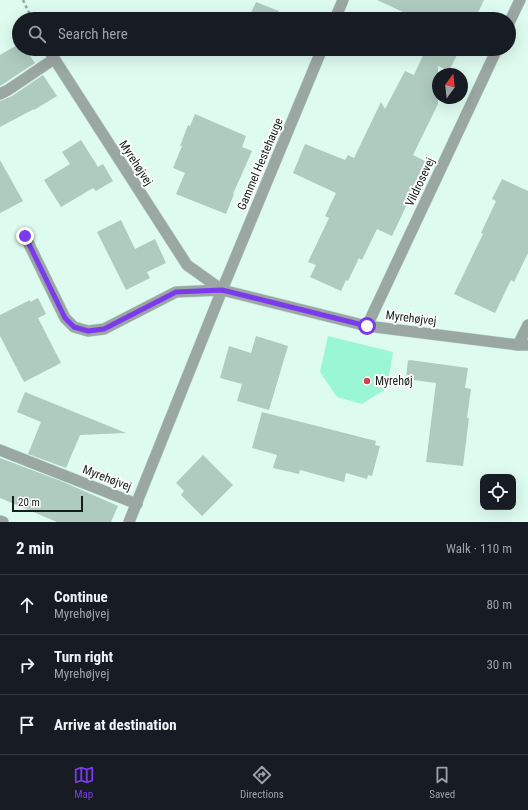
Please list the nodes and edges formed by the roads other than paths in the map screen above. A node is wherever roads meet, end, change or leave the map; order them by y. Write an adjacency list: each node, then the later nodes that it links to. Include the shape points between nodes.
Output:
1 (343, 0): 3 (street)
2 (520, 0): 4 (street)
3 (338, 12)
4 (514, 12)
5 (49, 56): 9 (street, Myrehøjvej)
6 (52, 56): 11 (street, Myrehøjvej, via 187,265)
7 (319, 56): 11 (street, Gammel Hestehauge)
8 (494, 56): 13 (street, Vildrosevej)
9 (0, 94)
10 (25, 236): 11 (street, Myrehøjvej, via 65,318 74,327 88,331 104,329 176,292)
11 (222, 290): 13 (street, Myrehøjvej); 16 (street, Myrehøjvej)
12 (528, 325): 14 (street)
13 (367, 326): 14 (street, Myrehøjvej)
14 (523, 345)
15 (0, 450): 16 (street, Myrehøjvej)
16 (137, 504): 19 (street, Myrehøjvej)
17 (0, 521): 18 (street)
18 (3, 522)
19 (129, 522)

